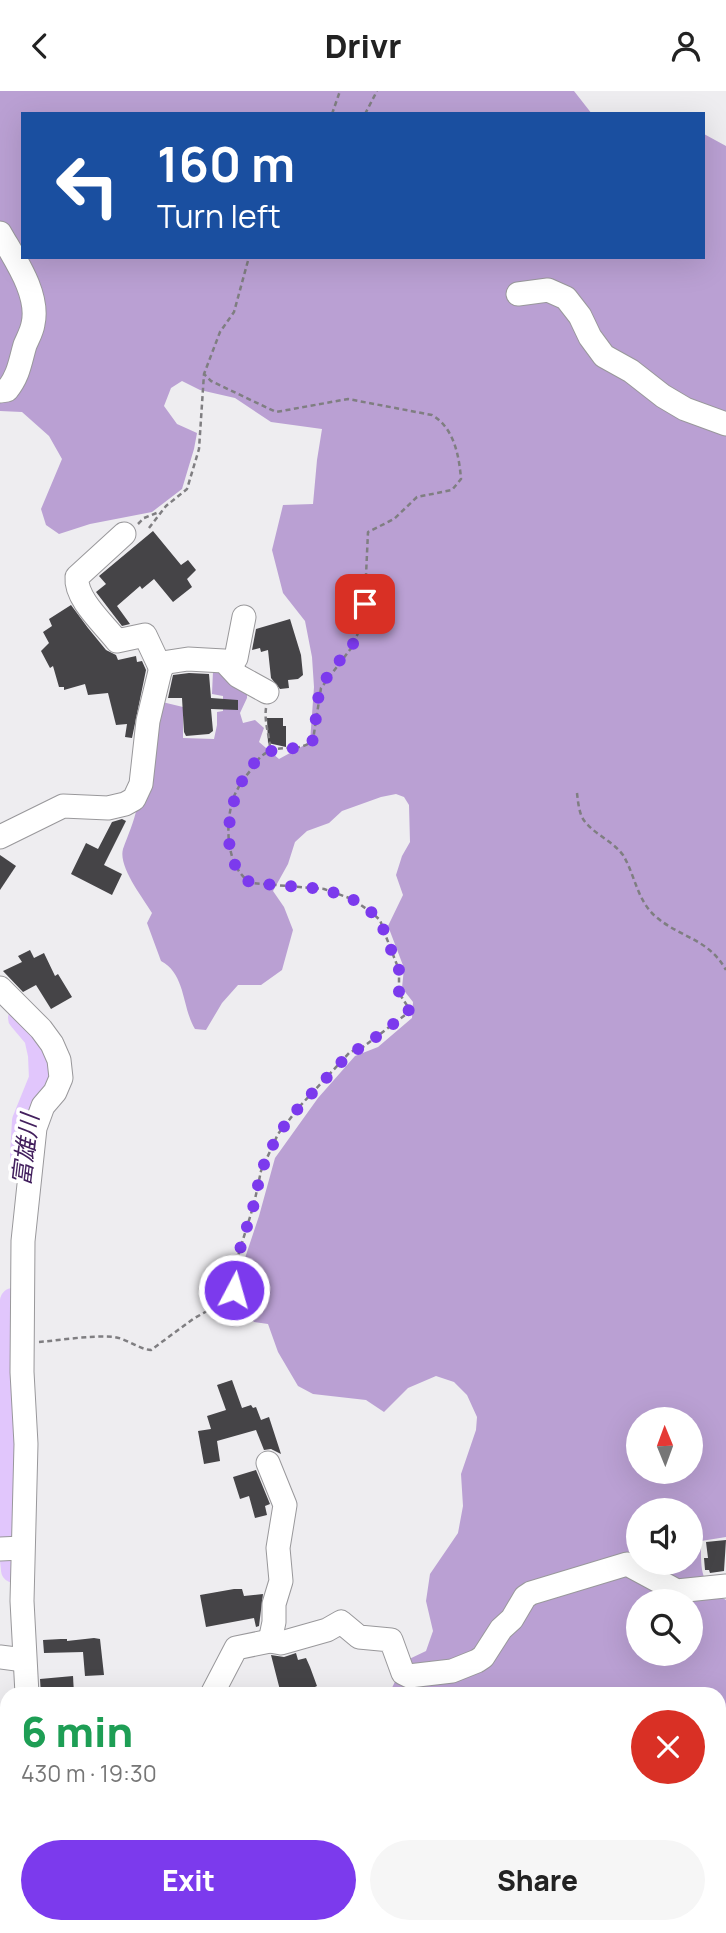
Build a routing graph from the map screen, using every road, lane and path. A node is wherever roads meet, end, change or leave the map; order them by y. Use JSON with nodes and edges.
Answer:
{"nodes":[{"id":1,"x":340,"y":91,"type":"edge"},
{"id":2,"x":377,"y":91,"type":"edge"},
{"id":3,"x":333,"y":112,"type":"edge"},
{"id":4,"x":366,"y":112,"type":"edge"},
{"id":5,"x":0,"y":233,"type":"edge"},
{"id":6,"x":248,"y":259,"type":"edge"},
{"id":7,"x":518,"y":294,"type":"dead end"},
{"id":8,"x":204,"y":374,"type":"junction"},
{"id":9,"x":0,"y":391,"type":"edge"},
{"id":10,"x":726,"y":424,"type":"edge"},
{"id":11,"x":162,"y":511,"type":"junction"},
{"id":12,"x":149,"y":529,"type":"dead end"},
{"id":13,"x":124,"y":534,"type":"joint"},
{"id":14,"x":244,"y":617,"type":"dead end"},
{"id":15,"x":230,"y":666,"type":"junction"},
{"id":16,"x":161,"y":669,"type":"junction"},
{"id":17,"x":267,"y":692,"type":"joint"},
{"id":18,"x":270,"y":750,"type":"junction"},
{"id":19,"x":577,"y":793,"type":"dead end"},
{"id":20,"x":0,"y":837,"type":"edge"},
{"id":21,"x":726,"y":970,"type":"edge"},
{"id":22,"x":0,"y":988,"type":"edge"},
{"id":23,"x":9,"y":1012,"type":"edge"},
{"id":24,"x":22,"y":1343,"type":"junction"},
{"id":25,"x":268,"y":1463,"type":"dead end"},
{"id":26,"x":9,"y":1548,"type":"edge"},
{"id":27,"x":726,"y":1586,"type":"edge"},
{"id":28,"x":270,"y":1641,"type":"junction"},
{"id":29,"x":0,"y":1657,"type":"edge"},
{"id":30,"x":24,"y":1660,"type":"junction"},
{"id":31,"x":26,"y":1687,"type":"edge"},
{"id":32,"x":216,"y":1687,"type":"edge"}],
"edges":[{"from":1,"to":3,"type":"path"},
{"from":2,"to":4,"type":"path"},
{"from":5,"to":9,"type":"street"},
{"from":6,"to":8,"type":"path"},
{"from":7,"to":10,"type":"street"},
{"from":8,"to":11,"type":"path"},
{"from":8,"to":18,"type":"path"},
{"from":11,"to":12,"type":"path"},
{"from":11,"to":13,"type":"path"},
{"from":13,"to":16,"type":"street"},
{"from":14,"to":15,"type":"street"},
{"from":15,"to":16,"type":"street"},
{"from":15,"to":17,"type":"street"},
{"from":16,"to":20,"type":"street"},
{"from":17,"to":18,"type":"path"},
{"from":18,"to":24,"type":"path"},
{"from":19,"to":21,"type":"path"},
{"from":22,"to":23,"type":"street"},
{"from":23,"to":24,"type":"street"},
{"from":24,"to":26,"type":"street"},
{"from":25,"to":28,"type":"street"},
{"from":26,"to":30,"type":"street"},
{"from":27,"to":28,"type":"street"},
{"from":28,"to":32,"type":"street"},
{"from":29,"to":30,"type":"street"},
{"from":30,"to":31,"type":"street"}]}
